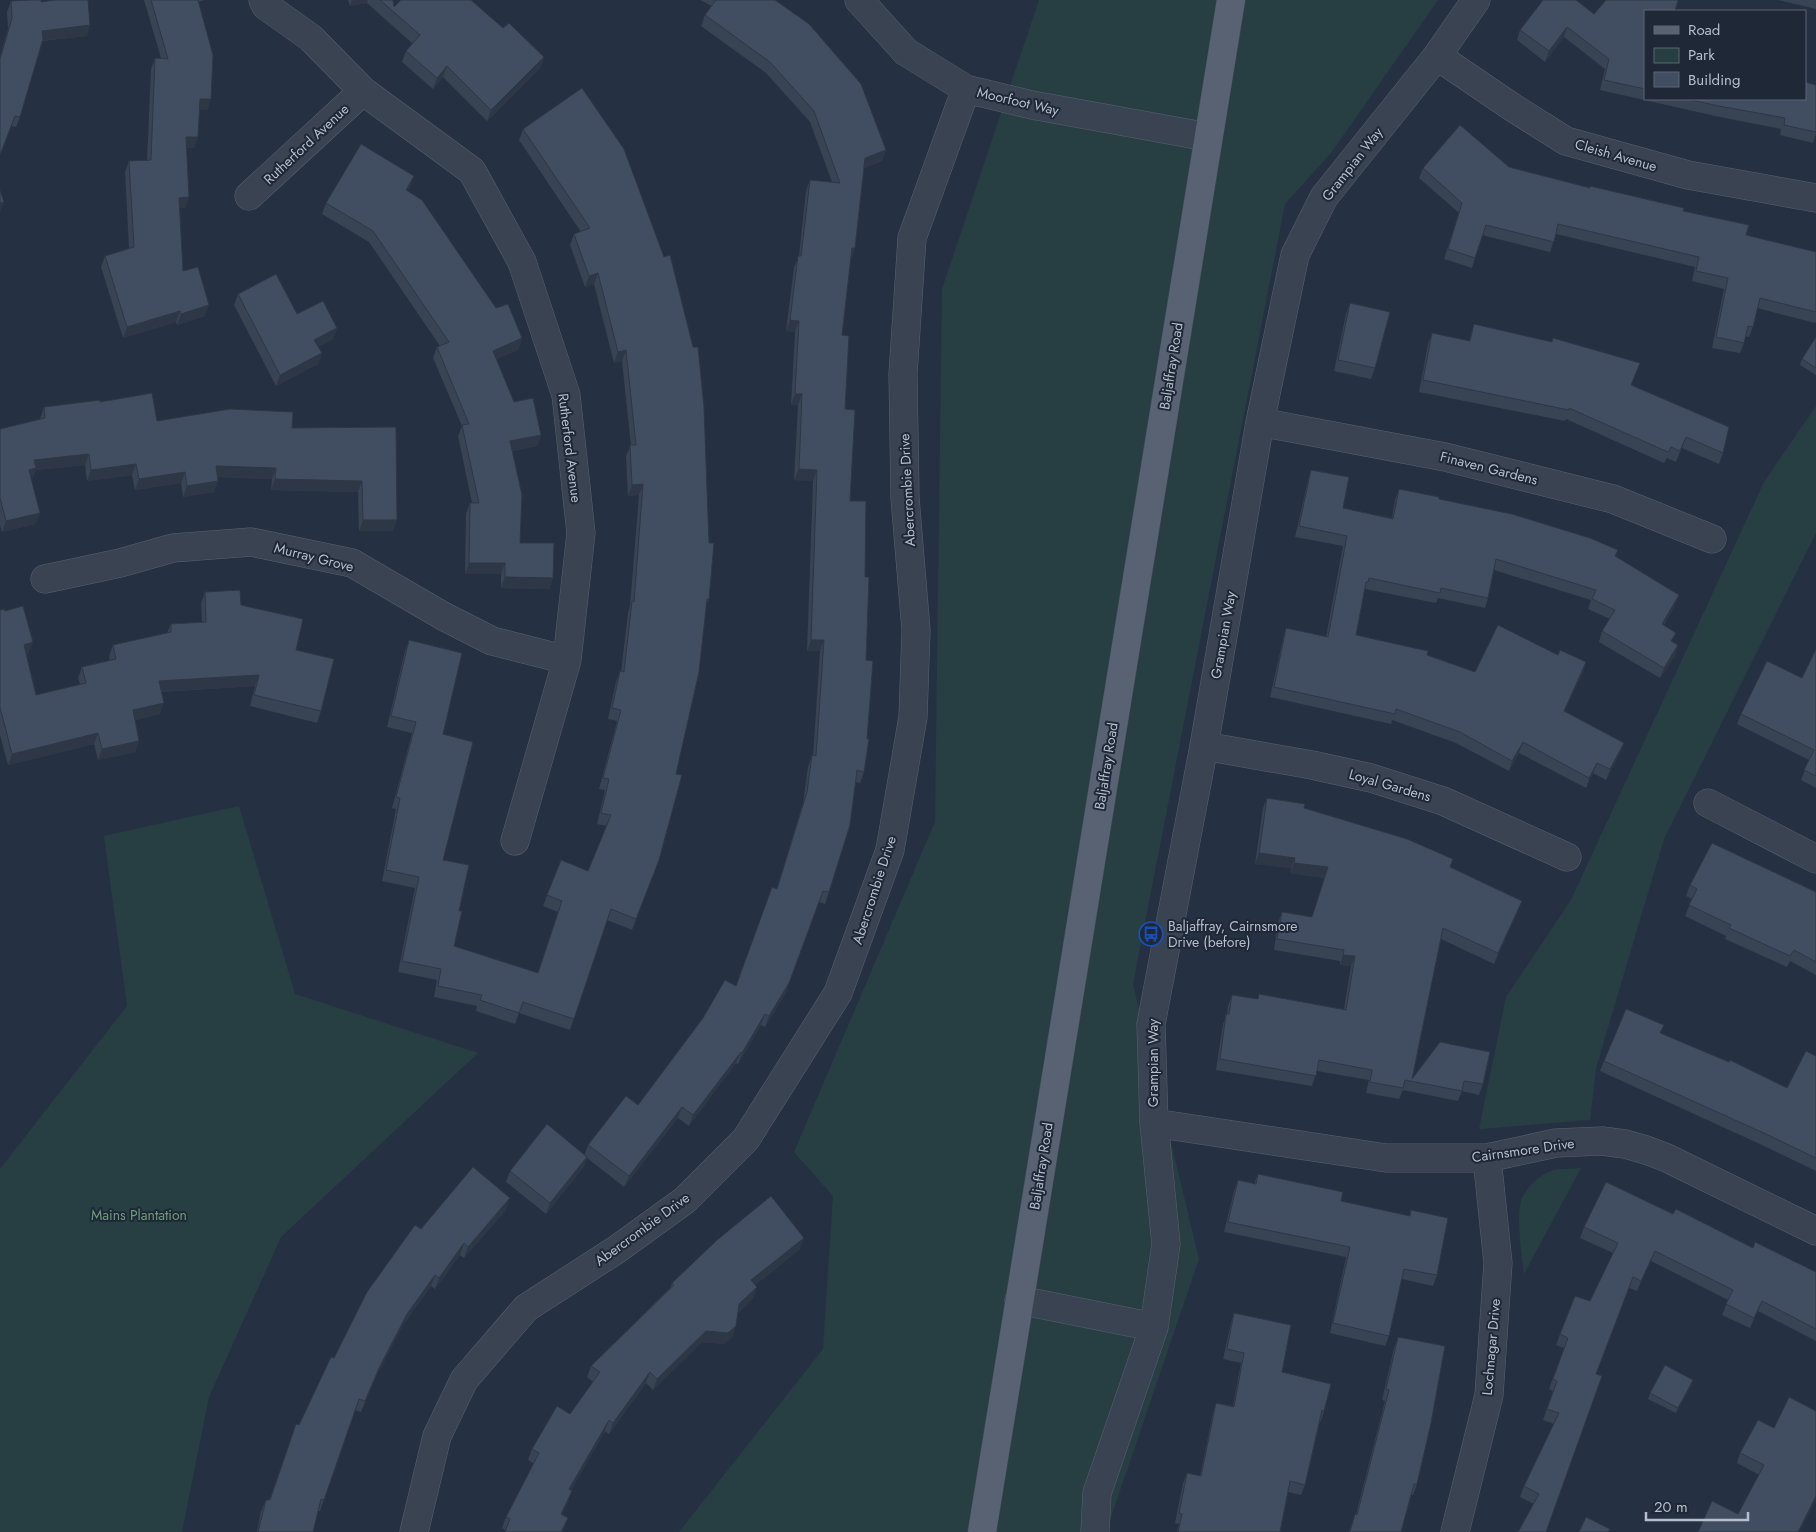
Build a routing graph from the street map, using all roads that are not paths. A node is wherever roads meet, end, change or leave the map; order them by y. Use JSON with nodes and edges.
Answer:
{"nodes":[{"id":1,"x":262,"y":0,"type":"edge"},
{"id":2,"x":859,"y":0,"type":"edge"},
{"id":3,"x":1230,"y":0,"type":"edge"},
{"id":4,"x":1476,"y":0,"type":"edge"},
{"id":5,"x":1437,"y":56,"type":"junction"},
{"id":6,"x":966,"y":89,"type":"junction"},
{"id":7,"x":363,"y":91,"type":"junction"},
{"id":8,"x":1208,"y":137,"type":"junction"},
{"id":9,"x":249,"y":196,"type":"dead end"},
{"id":10,"x":1816,"y":198,"type":"edge"},
{"id":11,"x":1260,"y":422,"type":"junction"},
{"id":12,"x":1712,"y":538,"type":"dead end"},
{"id":13,"x":45,"y":579,"type":"dead end"},
{"id":14,"x":567,"y":660,"type":"junction"},
{"id":15,"x":1204,"y":746,"type":"junction"},
{"id":16,"x":1708,"y":803,"type":"dead end"},
{"id":17,"x":515,"y":841,"type":"dead end"},
{"id":18,"x":1567,"y":857,"type":"dead end"},
{"id":19,"x":1816,"y":860,"type":"edge"},
{"id":20,"x":1154,"y":1123,"type":"junction"},
{"id":21,"x":1487,"y":1158,"type":"junction"},
{"id":22,"x":1816,"y":1231,"type":"edge"},
{"id":23,"x":1019,"y":1300,"type":"junction"},
{"id":24,"x":1154,"y":1327,"type":"junction"},
{"id":25,"x":414,"y":1532,"type":"edge"},
{"id":26,"x":982,"y":1532,"type":"edge"},
{"id":27,"x":1095,"y":1532,"type":"edge"},
{"id":28,"x":1455,"y":1532,"type":"edge"}],
"edges":[{"from":1,"to":7,"type":"street","name":"Rutherford Avenue"},
{"from":2,"to":6,"type":"street","name":"Moorfoot Way"},
{"from":3,"to":8,"type":"main road","name":"Baljaffray Road"},
{"from":4,"to":5,"type":"street","name":"Grampian Way"},
{"from":5,"to":10,"type":"street","name":"Cleish Avenue"},
{"from":5,"to":11,"type":"street","name":"Grampian Way"},
{"from":6,"to":8,"type":"street","name":"Moorfoot Way"},
{"from":6,"to":25,"type":"street","name":"Abercrombie Drive"},
{"from":7,"to":9,"type":"street","name":"Rutherford Avenue"},
{"from":7,"to":14,"type":"street","name":"Rutherford Avenue"},
{"from":8,"to":23,"type":"main road","name":"Baljaffray Road"},
{"from":11,"to":12,"type":"street","name":"Finaven Gardens"},
{"from":11,"to":15,"type":"street","name":"Grampian Way"},
{"from":13,"to":14,"type":"street","name":"Murray Grove"},
{"from":14,"to":17,"type":"street","name":"Rutherford Avenue"},
{"from":15,"to":18,"type":"street","name":"Loyal Gardens"},
{"from":15,"to":20,"type":"street","name":"Grampian Way"},
{"from":16,"to":19,"type":"street"},
{"from":20,"to":21,"type":"street","name":"Cairnsmore Drive"},
{"from":20,"to":24,"type":"street","name":"Grampian Way"},
{"from":21,"to":22,"type":"street","name":"Cairnsmore Drive"},
{"from":21,"to":28,"type":"street","name":"Lochnagar Drive"},
{"from":23,"to":24,"type":"street"},
{"from":23,"to":26,"type":"main road","name":"Baljaffray Road"},
{"from":24,"to":27,"type":"street","name":"Grampian Way"}]}
